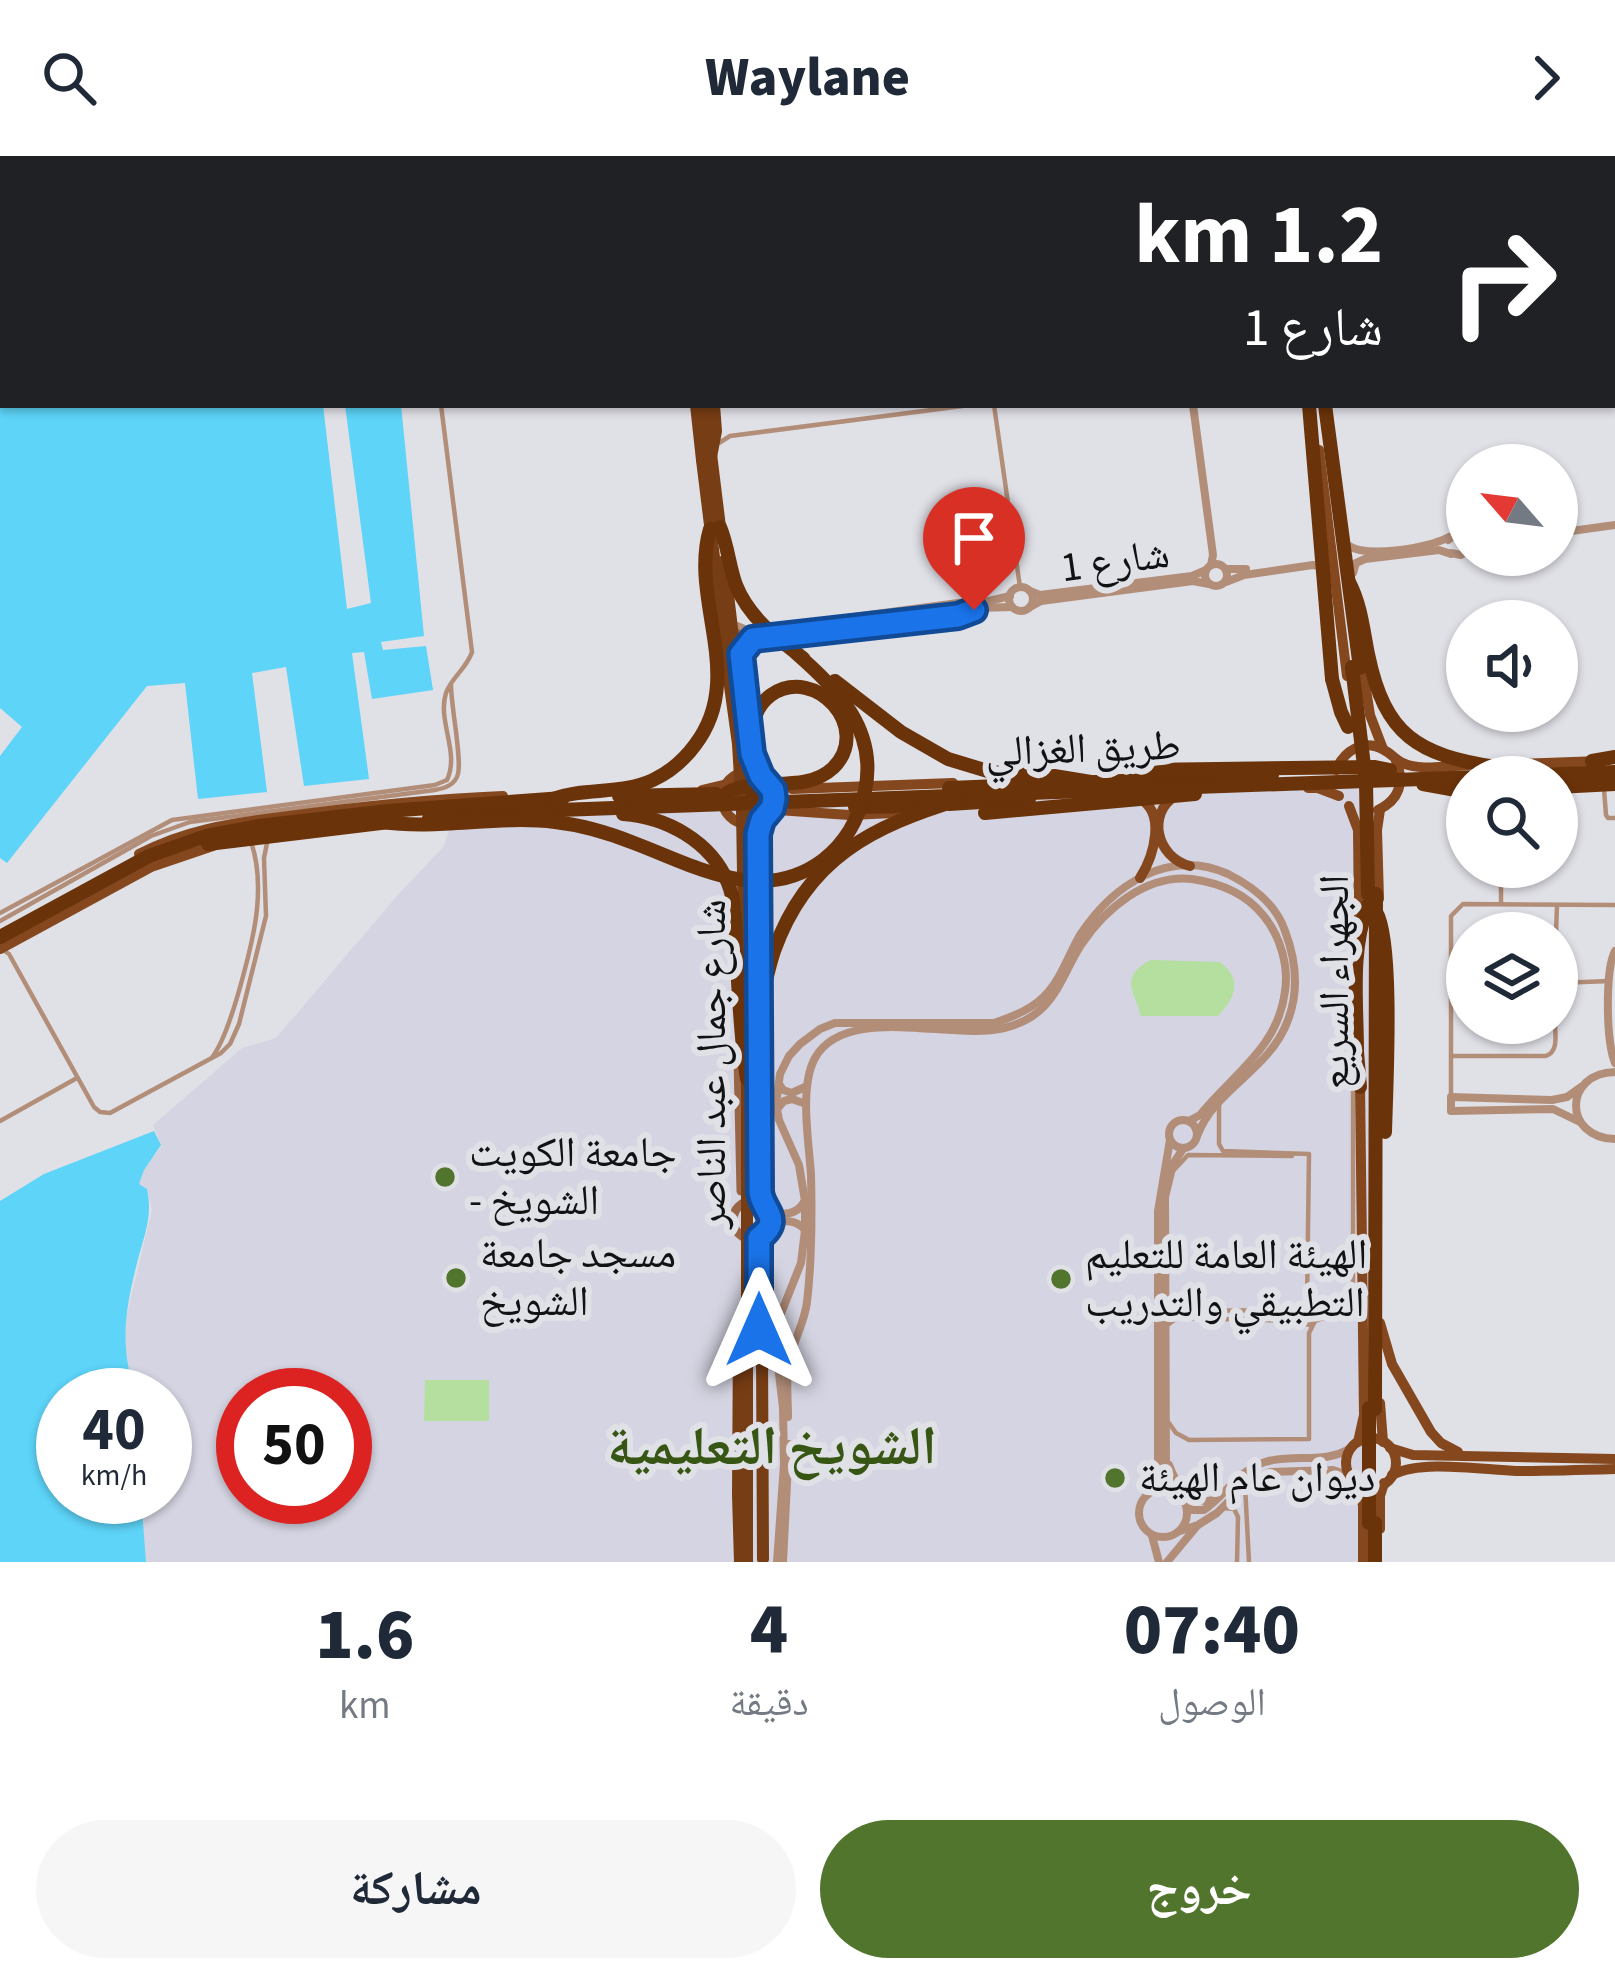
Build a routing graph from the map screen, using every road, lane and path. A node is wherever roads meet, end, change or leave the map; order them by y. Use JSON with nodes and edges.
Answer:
{"nodes":[{"id":1,"x":441,"y":408,"type":"edge"},
{"id":2,"x":704,"y":408,"type":"edge"},
{"id":3,"x":704,"y":408,"type":"edge"},
{"id":4,"x":705,"y":408,"type":"edge"},
{"id":5,"x":705,"y":408,"type":"edge"},
{"id":6,"x":947,"y":408,"type":"edge"},
{"id":7,"x":995,"y":408,"type":"edge"},
{"id":8,"x":1195,"y":408,"type":"edge"},
{"id":9,"x":1319,"y":408,"type":"edge"},
{"id":10,"x":1319,"y":408,"type":"edge"},
{"id":11,"x":1319,"y":408,"type":"edge"},
{"id":12,"x":1320,"y":408,"type":"edge"},
{"id":13,"x":1320,"y":408,"type":"edge"},
{"id":14,"x":712,"y":425,"type":"junction"},
{"id":15,"x":730,"y":436,"type":"junction"},
{"id":16,"x":713,"y":456,"type":"junction"},
{"id":17,"x":1615,"y":523,"type":"edge"},
{"id":18,"x":715,"y":528,"type":"junction"},
{"id":19,"x":1578,"y":528,"type":"edge"},
{"id":20,"x":1446,"y":538,"type":"edge"},
{"id":21,"x":1331,"y":545,"type":"junction"},
{"id":22,"x":1348,"y":546,"type":"junction"},
{"id":23,"x":1446,"y":552,"type":"edge"},
{"id":24,"x":1215,"y":567,"type":"junction"},
{"id":25,"x":1334,"y":574,"type":"junction"},
{"id":26,"x":1351,"y":578,"type":"junction"},
{"id":27,"x":1226,"y":581,"type":"junction"},
{"id":28,"x":1209,"y":584,"type":"junction"},
{"id":29,"x":1025,"y":589,"type":"junction"},
{"id":30,"x":1011,"y":601,"type":"junction"},
{"id":31,"x":958,"y":603,"type":"junction"},
{"id":32,"x":1030,"y":607,"type":"junction"},
{"id":33,"x":959,"y":615,"type":"junction"},
{"id":34,"x":737,"y":626,"type":"junction"},
{"id":35,"x":810,"y":629,"type":"junction"},
{"id":36,"x":752,"y":636,"type":"junction"},
{"id":37,"x":796,"y":653,"type":"junction"},
{"id":38,"x":741,"y":654,"type":"junction"},
{"id":39,"x":1352,"y":749,"type":"junction"},
{"id":40,"x":1383,"y":749,"type":"junction"},
{"id":41,"x":1446,"y":757,"type":"edge"},
{"id":42,"x":1592,"y":761,"type":"joint"},
{"id":43,"x":1339,"y":762,"type":"junction"},
{"id":44,"x":1393,"y":766,"type":"junction"},
{"id":45,"x":1446,"y":767,"type":"edge"},
{"id":46,"x":1578,"y":768,"type":"edge"},
{"id":47,"x":1615,"y":769,"type":"edge"},
{"id":48,"x":1578,"y":778,"type":"edge"},
{"id":49,"x":1599,"y":778,"type":"junction"},
{"id":50,"x":765,"y":779,"type":"junction"},
{"id":51,"x":1031,"y":780,"type":"junction"},
{"id":52,"x":1578,"y":780,"type":"edge"},
{"id":53,"x":1446,"y":782,"type":"edge"},
{"id":54,"x":1230,"y":785,"type":"junction"},
{"id":55,"x":1446,"y":788,"type":"edge"},
{"id":56,"x":1097,"y":790,"type":"junction"},
{"id":57,"x":983,"y":793,"type":"junction"},
{"id":58,"x":1182,"y":793,"type":"junction"},
{"id":59,"x":1129,"y":795,"type":"junction"},
{"id":60,"x":1339,"y":796,"type":"junction"},
{"id":61,"x":728,"y":798,"type":"junction"},
{"id":62,"x":1394,"y":799,"type":"junction"},
{"id":63,"x":751,"y":800,"type":"junction"},
{"id":64,"x":556,"y":804,"type":"junction"},
{"id":65,"x":1349,"y":806,"type":"junction"},
{"id":66,"x":942,"y":810,"type":"junction"},
{"id":67,"x":1380,"y":810,"type":"junction"},
{"id":68,"x":1615,"y":818,"type":"edge"},
{"id":69,"x":765,"y":819,"type":"junction"},
{"id":70,"x":382,"y":822,"type":"junction"},
{"id":71,"x":270,"y":838,"type":"junction"},
{"id":72,"x":250,"y":840,"type":"junction"},
{"id":73,"x":1190,"y":866,"type":"junction"},
{"id":74,"x":1140,"y":878,"type":"junction"},
{"id":75,"x":1235,"y":878,"type":"junction"},
{"id":76,"x":1501,"y":888,"type":"edge"},
{"id":77,"x":1229,"y":889,"type":"junction"},
{"id":78,"x":1113,"y":893,"type":"junction"},
{"id":79,"x":1120,"y":902,"type":"junction"},
{"id":80,"x":1501,"y":904,"type":"junction"},
{"id":81,"x":1557,"y":905,"type":"junction"},
{"id":82,"x":1615,"y":905,"type":"edge"},
{"id":83,"x":1372,"y":908,"type":"junction"},
{"id":84,"x":1557,"y":912,"type":"edge"},
{"id":85,"x":0,"y":917,"type":"edge"},
{"id":86,"x":1096,"y":919,"type":"junction"},
{"id":87,"x":254,"y":926,"type":"junction"},
{"id":88,"x":263,"y":928,"type":"junction"},
{"id":89,"x":3,"y":944,"type":"edge"},
{"id":90,"x":1615,"y":950,"type":"edge"},
{"id":91,"x":1287,"y":952,"type":"junction"},
{"id":92,"x":1578,"y":982,"type":"edge"},
{"id":93,"x":1610,"y":982,"type":"junction"},
{"id":94,"x":234,"y":1004,"type":"junction"},
{"id":95,"x":243,"y":1006,"type":"junction"},
{"id":96,"x":1360,"y":1031,"type":"junction"},
{"id":97,"x":755,"y":1033,"type":"junction"},
{"id":98,"x":1556,"y":1044,"type":"edge"},
{"id":99,"x":1610,"y":1049,"type":"junction"},
{"id":100,"x":213,"y":1056,"type":"junction"},
{"id":101,"x":1451,"y":1056,"type":"junction"},
{"id":102,"x":1615,"y":1067,"type":"edge"},
{"id":103,"x":1600,"y":1073,"type":"junction"},
{"id":104,"x":77,"y":1078,"type":"junction"},
{"id":105,"x":747,"y":1079,"type":"junction"},
{"id":106,"x":778,"y":1083,"type":"junction"},
{"id":107,"x":807,"y":1085,"type":"junction"},
{"id":108,"x":1360,"y":1088,"type":"junction"},
{"id":109,"x":1581,"y":1088,"type":"junction"},
{"id":110,"x":1451,"y":1096,"type":"junction"},
{"id":111,"x":1219,"y":1104,"type":"junction"},
{"id":112,"x":807,"y":1105,"type":"junction"},
{"id":113,"x":1553,"y":1105,"type":"junction"},
{"id":114,"x":777,"y":1112,"type":"junction"},
{"id":115,"x":1189,"y":1120,"type":"junction"},
{"id":116,"x":0,"y":1121,"type":"edge"},
{"id":117,"x":1580,"y":1122,"type":"junction"},
{"id":118,"x":1198,"y":1134,"type":"junction"},
{"id":119,"x":1615,"y":1138,"type":"edge"},
{"id":120,"x":1170,"y":1139,"type":"junction"},
{"id":121,"x":1183,"y":1149,"type":"junction"},
{"id":122,"x":1309,"y":1155,"type":"junction"},
{"id":123,"x":1382,"y":1162,"type":"junction"},
{"id":124,"x":1169,"y":1176,"type":"junction"},
{"id":125,"x":1162,"y":1197,"type":"junction"},
{"id":126,"x":805,"y":1201,"type":"junction"},
{"id":127,"x":742,"y":1204,"type":"junction"},
{"id":128,"x":765,"y":1207,"type":"junction"},
{"id":129,"x":1162,"y":1211,"type":"junction"},
{"id":130,"x":770,"y":1226,"type":"junction"},
{"id":131,"x":806,"y":1230,"type":"junction"},
{"id":132,"x":742,"y":1237,"type":"junction"},
{"id":133,"x":759,"y":1238,"type":"junction"},
{"id":134,"x":750,"y":1278,"type":"junction"},
{"id":135,"x":1166,"y":1306,"type":"junction"},
{"id":136,"x":1311,"y":1307,"type":"junction"},
{"id":137,"x":1348,"y":1308,"type":"junction"},
{"id":138,"x":1300,"y":1310,"type":"junction"},
{"id":139,"x":1188,"y":1315,"type":"junction"},
{"id":140,"x":781,"y":1316,"type":"junction"},
{"id":141,"x":804,"y":1320,"type":"junction"},
{"id":142,"x":1302,"y":1322,"type":"junction"},
{"id":143,"x":1315,"y":1322,"type":"junction"},
{"id":144,"x":1380,"y":1324,"type":"junction"},
{"id":145,"x":1166,"y":1329,"type":"junction"},
{"id":146,"x":1309,"y":1333,"type":"junction"},
{"id":147,"x":775,"y":1340,"type":"junction"},
{"id":148,"x":795,"y":1342,"type":"junction"},
{"id":149,"x":1164,"y":1418,"type":"junction"},
{"id":150,"x":1354,"y":1445,"type":"junction"},
{"id":151,"x":1387,"y":1445,"type":"junction"},
{"id":152,"x":1460,"y":1454,"type":"junction"},
{"id":153,"x":1419,"y":1455,"type":"junction"},
{"id":154,"x":1167,"y":1458,"type":"junction"},
{"id":155,"x":1615,"y":1459,"type":"edge"},
{"id":156,"x":1284,"y":1464,"type":"junction"},
{"id":157,"x":1427,"y":1467,"type":"junction"},
{"id":158,"x":1615,"y":1469,"type":"edge"},
{"id":159,"x":1352,"y":1479,"type":"junction"},
{"id":160,"x":1388,"y":1479,"type":"junction"},
{"id":161,"x":1245,"y":1485,"type":"junction"},
{"id":162,"x":1227,"y":1487,"type":"junction"},
{"id":163,"x":1177,"y":1493,"type":"junction"},
{"id":164,"x":1146,"y":1495,"type":"junction"},
{"id":165,"x":1184,"y":1502,"type":"junction"},
{"id":166,"x":1223,"y":1508,"type":"junction"},
{"id":167,"x":1198,"y":1525,"type":"junction"},
{"id":168,"x":1179,"y":1532,"type":"junction"},
{"id":169,"x":1151,"y":1535,"type":"junction"},
{"id":170,"x":759,"y":1562,"type":"edge"},
{"id":171,"x":1164,"y":1562,"type":"edge"},
{"id":172,"x":1237,"y":1562,"type":"edge"},
{"id":173,"x":1249,"y":1562,"type":"edge"},
{"id":174,"x":1372,"y":1562,"type":"edge"}],
"edges":[{"from":1,"to":85,"type":"street"},
{"from":2,"to":18,"type":"highway","name":"شارع جمال عبد الناصر","bridge":true},
{"from":3,"to":61,"type":"main road"},
{"from":4,"to":14,"type":"main road"},
{"from":5,"to":16,"type":"highway","name":"شارع جمال عبد الناصر","bridge":true},
{"from":6,"to":15,"type":"street"},
{"from":7,"to":29,"type":"street"},
{"from":8,"to":24,"type":"street"},
{"from":9,"to":21,"type":"main road"},
{"from":10,"to":55,"type":"highway","bridge":true},
{"from":11,"to":83,"type":"highway","name":"الجهراء السريع","bridge":true},
{"from":12,"to":22,"type":"main road","name":"الجهراء السريع"},
{"from":13,"to":26,"type":"highway","name":"الجهراء السريع"},
{"from":14,"to":15,"type":"street"},
{"from":14,"to":16,"type":"main road"},
{"from":15,"to":16,"type":"street"},
{"from":16,"to":18,"type":"highway","name":"شارع جمال عبد الناصر"},
{"from":16,"to":34,"type":"main road"},
{"from":17,"to":19,"type":"street"},
{"from":18,"to":37,"type":"highway","bridge":true},
{"from":18,"to":63,"type":"highway","name":"شارع جمال عبد الناصر","bridge":true},
{"from":18,"to":64,"type":"highway","bridge":true},
{"from":18,"to":105,"type":"highway","name":"شارع جمال عبد الناصر","bridge":true},
{"from":20,"to":22,"type":"street"},
{"from":21,"to":24,"type":"street","name":"شارع 1"},
{"from":21,"to":25,"type":"main road"},
{"from":22,"to":26,"type":"main road","name":"الجهراء السريع"},
{"from":23,"to":26,"type":"street"},
{"from":24,"to":27,"type":"street"},
{"from":24,"to":28,"type":"street"},
{"from":24,"to":29,"type":"street","name":"شارع 1"},
{"from":25,"to":27,"type":"street","name":"شارع 1"},
{"from":25,"to":39,"type":"main road"},
{"from":26,"to":40,"type":"main road","name":"الجهراء السريع"},
{"from":26,"to":41,"type":"highway","bridge":true},
{"from":26,"to":83,"type":"highway","name":"الجهراء السريع","bridge":true},
{"from":27,"to":28,"type":"street","name":"شارع 1"},
{"from":28,"to":32,"type":"street","name":"شارع 1"},
{"from":29,"to":30,"type":"street"},
{"from":29,"to":32,"type":"street"},
{"from":30,"to":31,"type":"street","name":"شارع 1"},
{"from":30,"to":32,"type":"street","name":"شارع 1"},
{"from":30,"to":33,"type":"street","name":"شارع 1"},
{"from":31,"to":33,"type":"street"},
{"from":31,"to":35,"type":"street","name":"شارع 1"},
{"from":33,"to":35,"type":"street","name":"شارع 1"},
{"from":34,"to":36,"type":"street"},
{"from":34,"to":38,"type":"main road"},
{"from":35,"to":36,"type":"street","name":"شارع 1"},
{"from":36,"to":38,"type":"street"},
{"from":37,"to":56,"type":"highway","bridge":true},
{"from":37,"to":70,"type":"highway","bridge":true},
{"from":38,"to":50,"type":"main road"},
{"from":39,"to":40,"type":"main road"},
{"from":39,"to":43,"type":"main road"},
{"from":40,"to":44,"type":"main road"},
{"from":42,"to":44,"type":"main road","name":"طريق الغزالي"},
{"from":42,"to":47,"type":"highway"},
{"from":43,"to":51,"type":"main road","name":"طريق الغزالي"},
{"from":43,"to":60,"type":"main road"},
{"from":44,"to":45,"type":"highway","name":"طريق الغزالي","bridge":true},
{"from":44,"to":51,"type":"highway","bridge":true},
{"from":44,"to":56,"type":"highway","name":"طريق الغزالي","bridge":true},
{"from":44,"to":62,"type":"main road"},
{"from":46,"to":47,"type":"highway","name":"طريق الغزالي","bridge":true},
{"from":47,"to":48,"type":"highway","bridge":true},
{"from":47,"to":49,"type":"main road"},
{"from":47,"to":54,"type":"highway","name":"طريق الغزالي","bridge":true},
{"from":49,"to":52,"type":"main road"},
{"from":49,"to":68,"type":"street"},
{"from":50,"to":51,"type":"main road","name":"طريق الغزالي"},
{"from":50,"to":61,"type":"main road","name":"طريق الغزالي"},
{"from":50,"to":69,"type":"main road"},
{"from":53,"to":62,"type":"main road"},
{"from":54,"to":57,"type":"highway","name":"طريق الغزالي","bridge":true},
{"from":54,"to":66,"type":"highway","bridge":true},
{"from":56,"to":59,"type":"main road","name":"طريق الغزالي"},
{"from":56,"to":61,"type":"highway","name":"طريق الغزالي","bridge":true},
{"from":56,"to":61,"type":"highway","bridge":true},
{"from":56,"to":66,"type":"main road","name":"طريق الغزالي"},
{"from":57,"to":61,"type":"highway","name":"طريق الغزالي","bridge":true},
{"from":57,"to":97,"type":"highway","bridge":true},
{"from":58,"to":59,"type":"main road","name":"طريق الغزالي"},
{"from":58,"to":60,"type":"main road","name":"طريق الغزالي"},
{"from":58,"to":73,"type":"main road"},
{"from":59,"to":74,"type":"main road"},
{"from":60,"to":65,"type":"main road"},
{"from":61,"to":63,"type":"highway","bridge":true},
{"from":61,"to":64,"type":"highway","name":"طريق الغزالي","bridge":true},
{"from":61,"to":69,"type":"main road","name":"طريق الغزالي"},
{"from":61,"to":71,"type":"main road","name":"طريق الغزالي"},
{"from":61,"to":89,"type":"main road","name":"طريق الغزالي"},
{"from":61,"to":127,"type":"main road"},
{"from":62,"to":67,"type":"main road"},
{"from":63,"to":97,"type":"highway","name":"شارع جمال عبد الناصر","bridge":true},
{"from":64,"to":70,"type":"highway","bridge":true},
{"from":64,"to":89,"type":"highway"},
{"from":64,"to":105,"type":"highway","bridge":true},
{"from":65,"to":67,"type":"main road"},
{"from":65,"to":96,"type":"main road","name":"الجهراء السريع"},
{"from":66,"to":69,"type":"main road","name":"طريق الغزالي"},
{"from":67,"to":123,"type":"main road","name":"الجهراء السريع"},
{"from":69,"to":128,"type":"main road"},
{"from":70,"to":89,"type":"highway"},
{"from":71,"to":72,"type":"main road","name":"طريق الغزالي"},
{"from":71,"to":88,"type":"street"},
{"from":72,"to":87,"type":"street"},
{"from":72,"to":89,"type":"main road","name":"طريق الغزالي"},
{"from":73,"to":74,"type":"street"},
{"from":73,"to":75,"type":"street"},
{"from":74,"to":78,"type":"street"},
{"from":75,"to":77,"type":"street"},
{"from":75,"to":91,"type":"street"},
{"from":76,"to":80,"type":"street"},
{"from":77,"to":79,"type":"street"},
{"from":77,"to":91,"type":"street"},
{"from":78,"to":79,"type":"street"},
{"from":78,"to":86,"type":"street"},
{"from":79,"to":86,"type":"street"},
{"from":80,"to":81,"type":"street"},
{"from":80,"to":101,"type":"street"},
{"from":81,"to":82,"type":"street"},
{"from":81,"to":84,"type":"street"},
{"from":83,"to":108,"type":"highway","bridge":true},
{"from":83,"to":123,"type":"highway","bridge":true},
{"from":83,"to":174,"type":"highway","name":"الجهراء السريع","bridge":true},
{"from":86,"to":106,"type":"street"},
{"from":86,"to":107,"type":"street"},
{"from":87,"to":88,"type":"street"},
{"from":87,"to":94,"type":"street"},
{"from":88,"to":95,"type":"street"},
{"from":89,"to":104,"type":"street"},
{"from":90,"to":93,"type":"street"},
{"from":91,"to":111,"type":"street"},
{"from":91,"to":115,"type":"street"},
{"from":92,"to":93,"type":"street"},
{"from":93,"to":99,"type":"street"},
{"from":94,"to":95,"type":"street"},
{"from":94,"to":100,"type":"street"},
{"from":95,"to":100,"type":"street"},
{"from":96,"to":108,"type":"main road","name":"الجهراء السريع"},
{"from":96,"to":137,"type":"street"},
{"from":97,"to":134,"type":"highway","name":"شارع جمال عبد الناصر","bridge":true},
{"from":98,"to":101,"type":"street"},
{"from":99,"to":102,"type":"street"},
{"from":99,"to":103,"type":"street"},
{"from":100,"to":104,"type":"street"},
{"from":101,"to":110,"type":"street"},
{"from":102,"to":103,"type":"street"},
{"from":103,"to":109,"type":"street"},
{"from":104,"to":116,"type":"street"},
{"from":105,"to":134,"type":"highway","name":"شارع جمال عبد الناصر","bridge":true},
{"from":106,"to":107,"type":"street"},
{"from":106,"to":114,"type":"street"},
{"from":107,"to":112,"type":"street"},
{"from":108,"to":150,"type":"main road","name":"الجهراء السريع"},
{"from":109,"to":113,"type":"street"},
{"from":109,"to":117,"type":"street"},
{"from":110,"to":113,"type":"street"},
{"from":110,"to":113,"type":"street"},
{"from":111,"to":118,"type":"street"},
{"from":111,"to":122,"type":"street"},
{"from":112,"to":114,"type":"street"},
{"from":112,"to":141,"type":"street"},
{"from":113,"to":117,"type":"street"},
{"from":114,"to":126,"type":"street"},
{"from":115,"to":118,"type":"street"},
{"from":115,"to":120,"type":"street"},
{"from":117,"to":119,"type":"street"},
{"from":118,"to":121,"type":"street"},
{"from":120,"to":121,"type":"street"},
{"from":120,"to":125,"type":"street"},
{"from":121,"to":124,"type":"street"},
{"from":122,"to":124,"type":"street"},
{"from":122,"to":136,"type":"street"},
{"from":123,"to":144,"type":"main road","name":"الجهراء السريع"},
{"from":124,"to":125,"type":"street"},
{"from":125,"to":129,"type":"street"},
{"from":126,"to":128,"type":"street"},
{"from":126,"to":131,"type":"street"},
{"from":127,"to":128,"type":"main road"},
{"from":127,"to":132,"type":"main road"},
{"from":128,"to":130,"type":"main road"},
{"from":129,"to":135,"type":"street"},
{"from":129,"to":149,"type":"street"},
{"from":130,"to":131,"type":"street"},
{"from":130,"to":133,"type":"main road"},
{"from":131,"to":140,"type":"street"},
{"from":132,"to":133,"type":"main road"},
{"from":132,"to":170,"type":"main road"},
{"from":133,"to":170,"type":"main road"},
{"from":134,"to":170,"type":"highway","name":"شارع جمال عبد الناصر","bridge":true},
{"from":134,"to":170,"type":"highway","bridge":true},
{"from":135,"to":139,"type":"street"},
{"from":135,"to":145,"type":"street"},
{"from":136,"to":137,"type":"street"},
{"from":136,"to":138,"type":"street"},
{"from":136,"to":143,"type":"street"},
{"from":137,"to":143,"type":"street"},
{"from":138,"to":139,"type":"street"},
{"from":138,"to":142,"type":"street"},
{"from":139,"to":142,"type":"street"},
{"from":139,"to":145,"type":"street"},
{"from":140,"to":141,"type":"street"},
{"from":140,"to":147,"type":"street"},
{"from":141,"to":148,"type":"street"},
{"from":142,"to":143,"type":"street"},
{"from":142,"to":146,"type":"street"},
{"from":143,"to":146,"type":"street"},
{"from":144,"to":151,"type":"main road","name":"الجهراء السريع"},
{"from":144,"to":152,"type":"main road"},
{"from":145,"to":149,"type":"street"},
{"from":146,"to":149,"type":"street"},
{"from":147,"to":148,"type":"street"},
{"from":147,"to":170,"type":"street"},
{"from":148,"to":170,"type":"street"},
{"from":149,"to":154,"type":"street"},
{"from":149,"to":164,"type":"street"},
{"from":150,"to":151,"type":"main road"},
{"from":150,"to":156,"type":"street"},
{"from":150,"to":159,"type":"main road"},
{"from":151,"to":153,"type":"main road"},
{"from":151,"to":160,"type":"main road"},
{"from":152,"to":153,"type":"main road"},
{"from":152,"to":155,"type":"main road"},
{"from":153,"to":157,"type":"main road"},
{"from":154,"to":162,"type":"street"},
{"from":154,"to":163,"type":"street"},
{"from":156,"to":159,"type":"street"},
{"from":156,"to":161,"type":"street"},
{"from":156,"to":162,"type":"street"},
{"from":157,"to":158,"type":"main road"},
{"from":157,"to":160,"type":"main road"},
{"from":159,"to":160,"type":"main road"},
{"from":159,"to":174,"type":"main road"},
{"from":160,"to":174,"type":"main road"},
{"from":161,"to":166,"type":"street"},
{"from":161,"to":173,"type":"street"},
{"from":162,"to":165,"type":"street"},
{"from":163,"to":164,"type":"street"},
{"from":163,"to":165,"type":"street"},
{"from":164,"to":169,"type":"street"},
{"from":165,"to":168,"type":"street"},
{"from":166,"to":167,"type":"street"},
{"from":166,"to":172,"type":"street"},
{"from":167,"to":168,"type":"street"},
{"from":167,"to":171,"type":"street"},
{"from":168,"to":169,"type":"street"},
{"from":168,"to":171,"type":"street"},
{"from":169,"to":171,"type":"street"}]}
